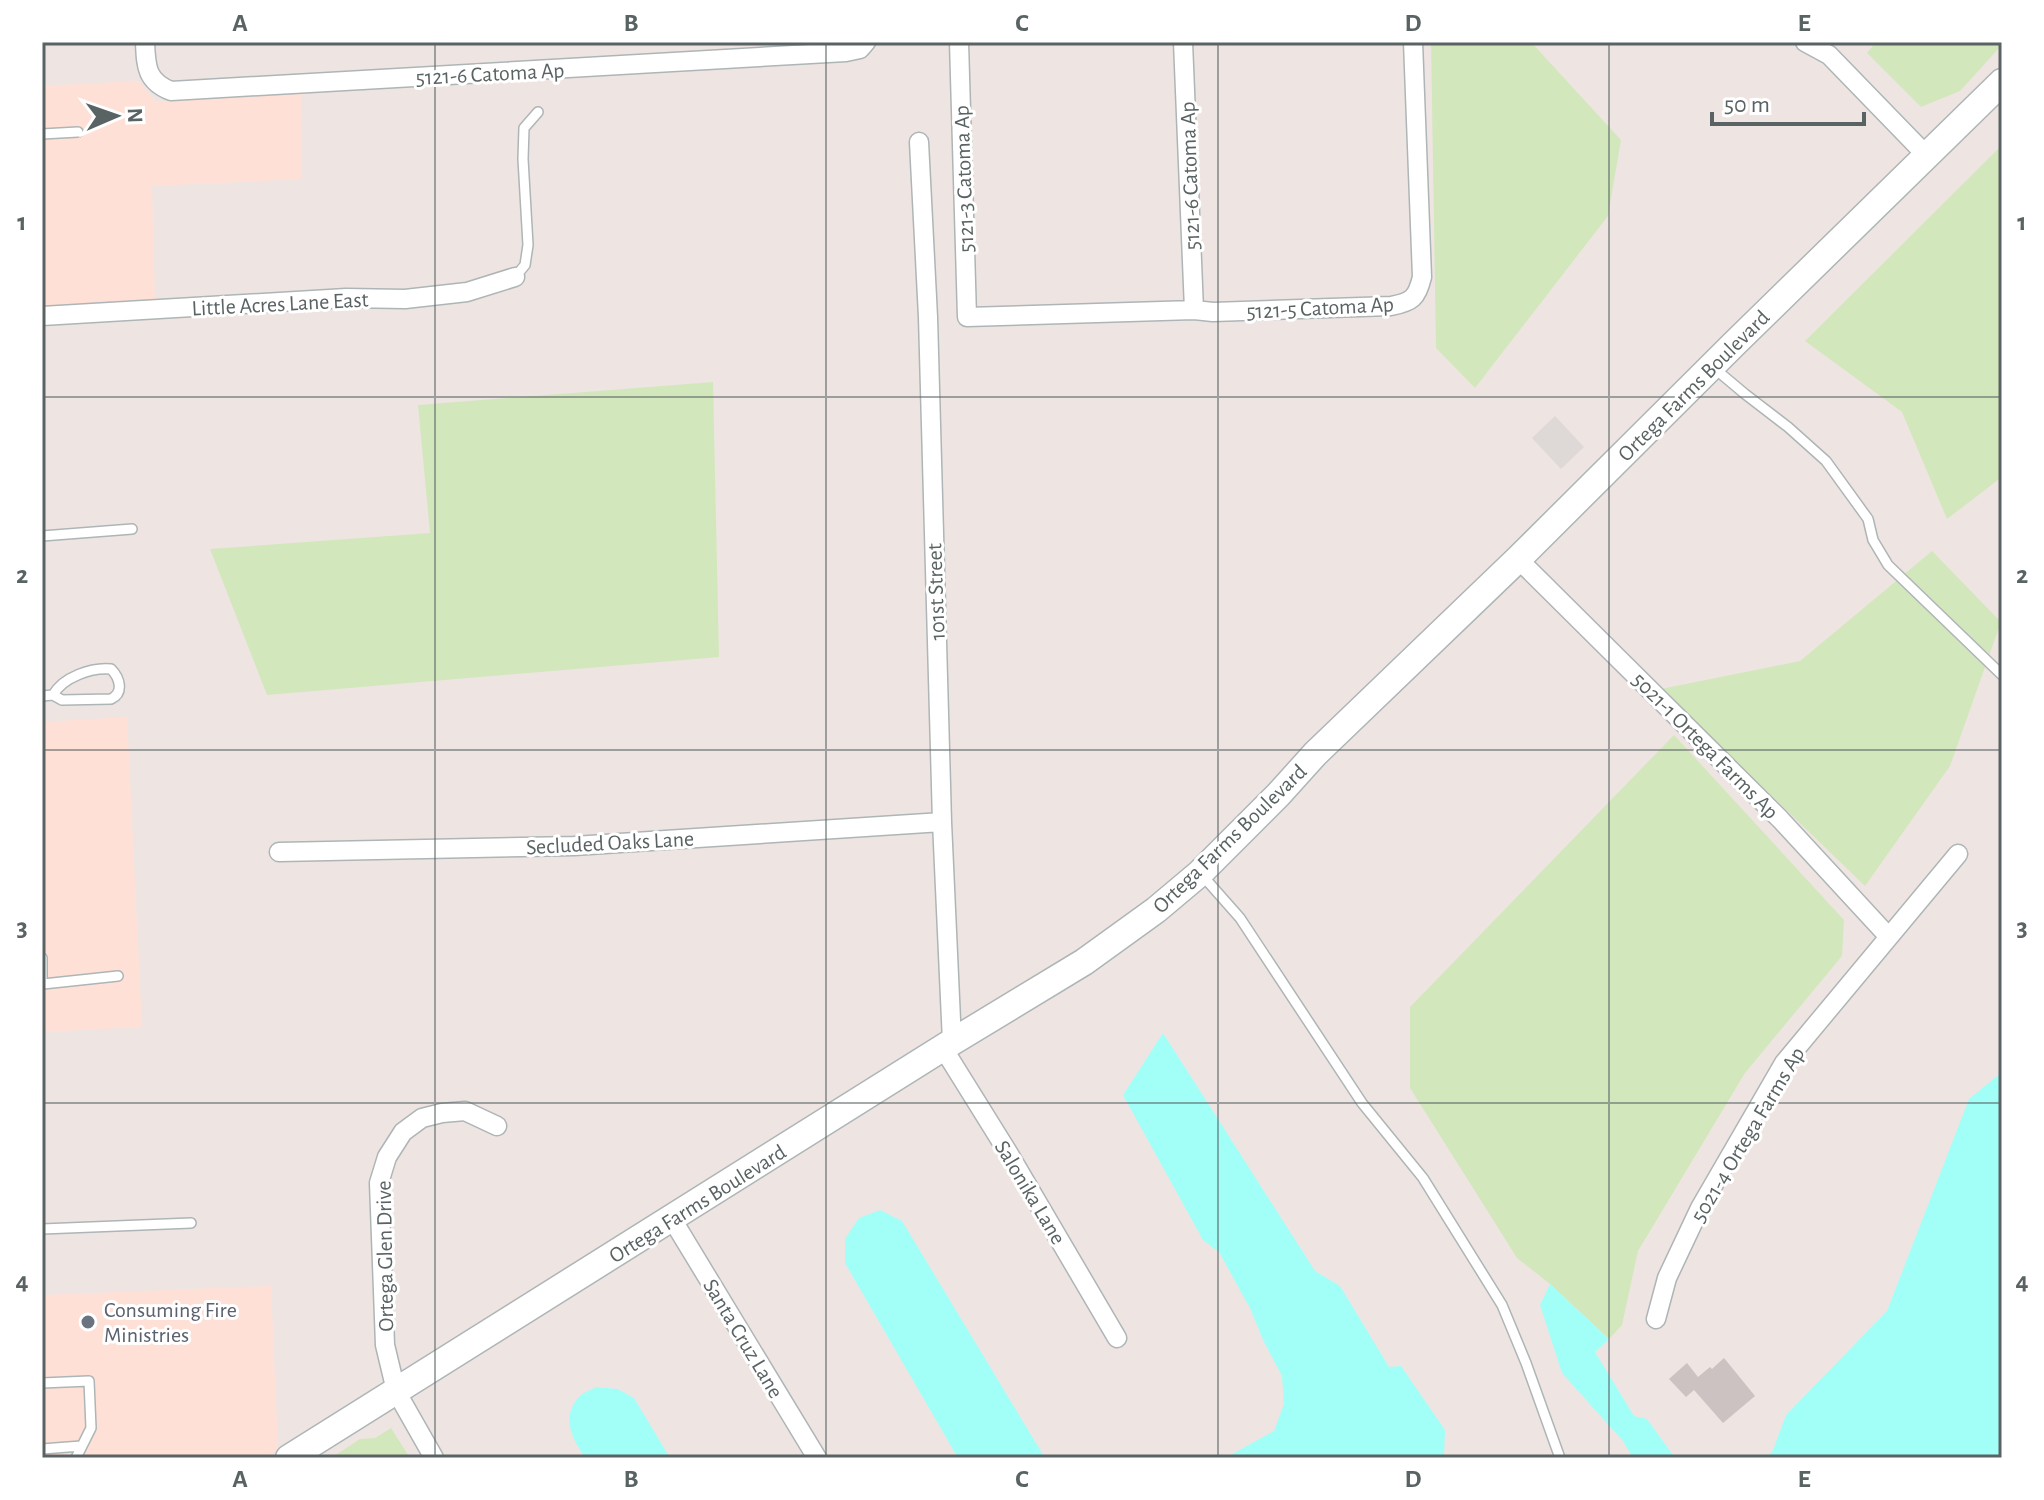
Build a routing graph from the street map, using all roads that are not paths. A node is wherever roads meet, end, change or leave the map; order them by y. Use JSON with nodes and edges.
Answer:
{"nodes":[{"id":1,"x":145,"y":42,"type":"edge"},
{"id":2,"x":866,"y":42,"type":"edge"},
{"id":3,"x":959,"y":42,"type":"edge"},
{"id":4,"x":1183,"y":42,"type":"edge"},
{"id":5,"x":1413,"y":42,"type":"edge"},
{"id":6,"x":1805,"y":42,"type":"edge"},
{"id":7,"x":2002,"y":82,"type":"edge"},
{"id":8,"x":538,"y":112,"type":"dead end"},
{"id":9,"x":78,"y":132,"type":"dead end"},
{"id":10,"x":42,"y":134,"type":"edge"},
{"id":11,"x":919,"y":142,"type":"dead end"},
{"id":12,"x":1927,"y":156,"type":"junction"},
{"id":13,"x":515,"y":277,"type":"joint"},
{"id":14,"x":1194,"y":310,"type":"junction"},
{"id":15,"x":42,"y":316,"type":"edge"},
{"id":16,"x":967,"y":317,"type":"joint"},
{"id":17,"x":1712,"y":366,"type":"junction"},
{"id":18,"x":132,"y":529,"type":"dead end"},
{"id":19,"x":42,"y":536,"type":"edge"},
{"id":20,"x":1518,"y":559,"type":"junction"},
{"id":21,"x":2002,"y":675,"type":"edge"},
{"id":22,"x":53,"y":695,"type":"junction"},
{"id":23,"x":42,"y":696,"type":"edge"},
{"id":24,"x":942,"y":822,"type":"junction"},
{"id":25,"x":279,"y":852,"type":"dead end"},
{"id":26,"x":1958,"y":854,"type":"dead end"},
{"id":27,"x":1200,"y":873,"type":"junction"},
{"id":28,"x":1888,"y":936,"type":"junction"},
{"id":29,"x":42,"y":958,"type":"edge"},
{"id":30,"x":118,"y":976,"type":"dead end"},
{"id":31,"x":43,"y":984,"type":"edge"},
{"id":32,"x":947,"y":1045,"type":"junction"},
{"id":33,"x":497,"y":1126,"type":"dead end"},
{"id":34,"x":672,"y":1219,"type":"junction"},
{"id":35,"x":191,"y":1223,"type":"dead end"},
{"id":36,"x":42,"y":1229,"type":"edge"},
{"id":37,"x":1656,"y":1319,"type":"dead end"},
{"id":38,"x":1117,"y":1338,"type":"dead end"},
{"id":39,"x":42,"y":1383,"type":"edge"},
{"id":40,"x":396,"y":1391,"type":"junction"},
{"id":41,"x":81,"y":1446,"type":"junction"},
{"id":42,"x":42,"y":1449,"type":"edge"},
{"id":43,"x":76,"y":1458,"type":"edge"},
{"id":44,"x":289,"y":1458,"type":"edge"},
{"id":45,"x":434,"y":1458,"type":"edge"},
{"id":46,"x":817,"y":1458,"type":"edge"},
{"id":47,"x":1560,"y":1458,"type":"edge"}],
"edges":[{"from":1,"to":2,"type":"street","name":"5121-6 Catoma Ap"},
{"from":3,"to":16,"type":"street","name":"5121-3 Catoma Ap"},
{"from":4,"to":14,"type":"street","name":"5121-6 Catoma Ap"},
{"from":5,"to":14,"type":"street","name":"5121-5 Catoma Ap"},
{"from":6,"to":12,"type":"street"},
{"from":7,"to":12,"type":"street","name":"Ortega Farms Boulevard"},
{"from":8,"to":13,"type":"lane"},
{"from":9,"to":10,"type":"lane"},
{"from":11,"to":24,"type":"street","name":"101st Street"},
{"from":12,"to":17,"type":"street","name":"Ortega Farms Boulevard"},
{"from":13,"to":15,"type":"street","name":"Little Acres Lane East"},
{"from":14,"to":16,"type":"street","name":"5121-5 Catoma Ap"},
{"from":17,"to":20,"type":"street","name":"Ortega Farms Boulevard"},
{"from":17,"to":21,"type":"lane"},
{"from":18,"to":19,"type":"lane"},
{"from":20,"to":27,"type":"street","name":"Ortega Farms Boulevard"},
{"from":20,"to":28,"type":"street","name":"5021-1 Ortega Farms Ap"},
{"from":22,"to":22,"type":"lane"},
{"from":22,"to":23,"type":"lane"},
{"from":24,"to":25,"type":"street","name":"Secluded Oaks Lane"},
{"from":24,"to":32,"type":"street","name":"101st Street"},
{"from":26,"to":28,"type":"street","name":"5021-4 Ortega Farms Ap"},
{"from":27,"to":32,"type":"street","name":"Ortega Farms Boulevard"},
{"from":27,"to":47,"type":"lane"},
{"from":28,"to":37,"type":"street","name":"5021-4 Ortega Farms Ap"},
{"from":29,"to":31,"type":"lane"},
{"from":30,"to":31,"type":"lane"},
{"from":32,"to":34,"type":"street","name":"Ortega Farms Boulevard"},
{"from":32,"to":38,"type":"street","name":"Salonika Lane"},
{"from":33,"to":40,"type":"street","name":"Ortega Glen Drive"},
{"from":34,"to":40,"type":"street","name":"Ortega Farms Boulevard"},
{"from":34,"to":46,"type":"street","name":"Santa Cruz Lane"},
{"from":35,"to":36,"type":"lane"},
{"from":39,"to":41,"type":"lane"},
{"from":40,"to":44,"type":"street","name":"Ortega Farms Boulevard"},
{"from":40,"to":45,"type":"street","name":"Ortega Glen Drive"},
{"from":41,"to":42,"type":"lane"},
{"from":41,"to":43,"type":"lane"}]}
